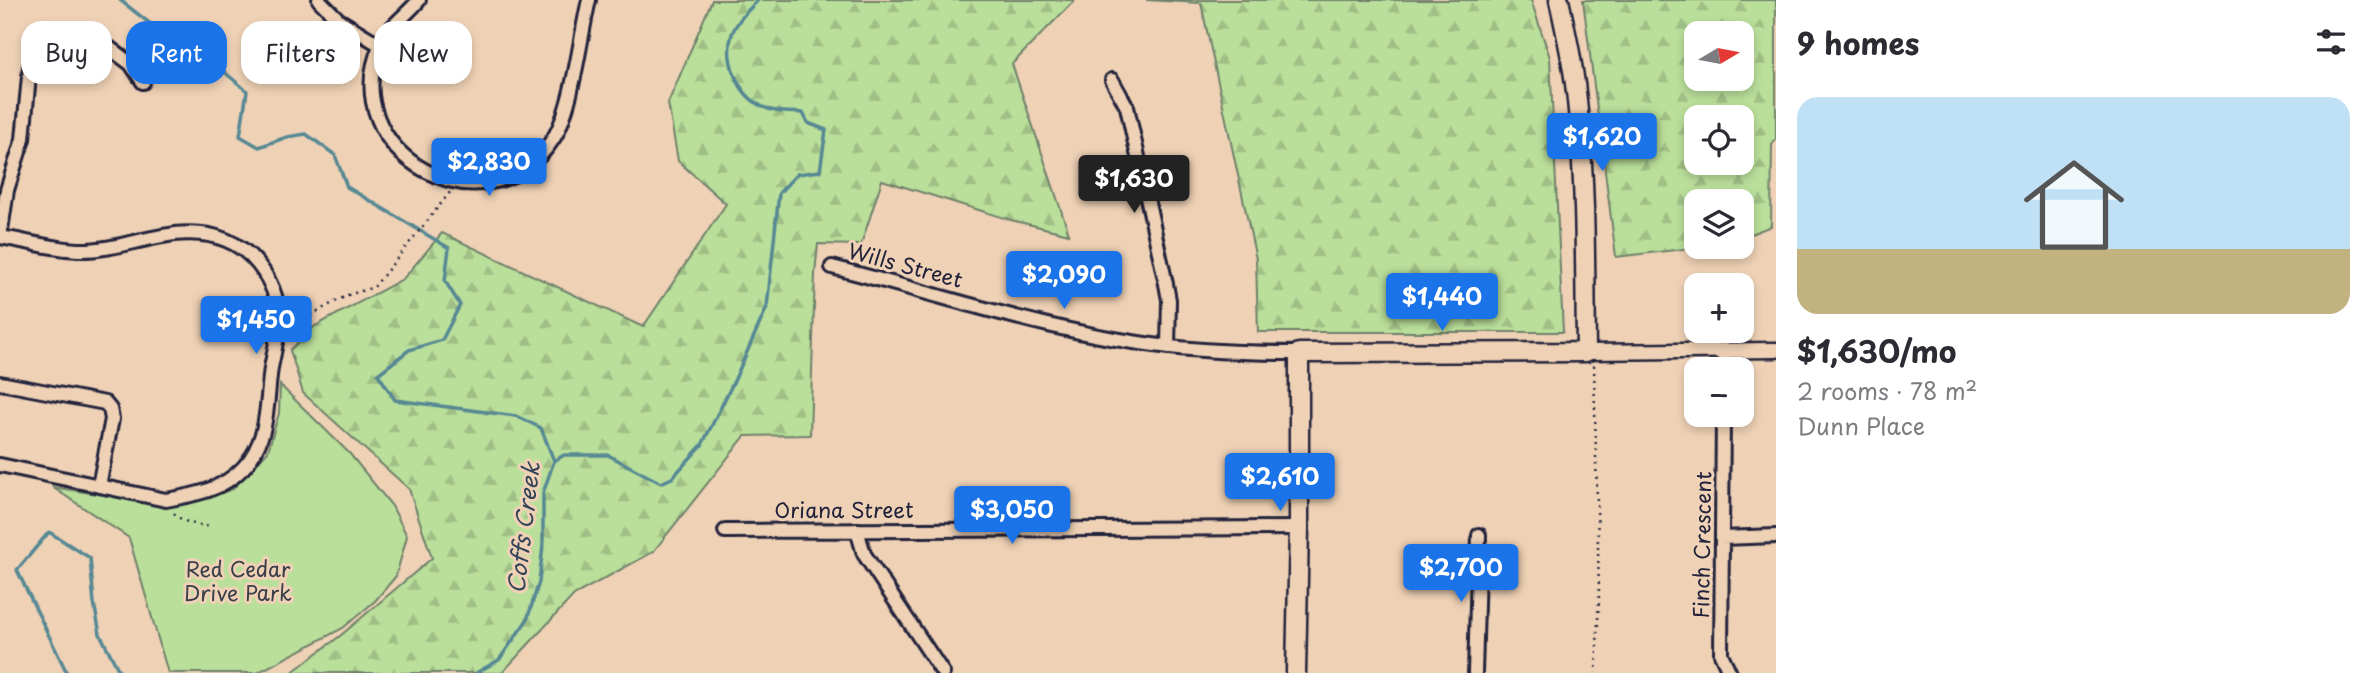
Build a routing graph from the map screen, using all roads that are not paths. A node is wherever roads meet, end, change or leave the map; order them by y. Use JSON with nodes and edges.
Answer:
{"nodes":[{"id":1,"x":319,"y":0,"type":"edge"},
{"id":2,"x":419,"y":0,"type":"edge"},
{"id":3,"x":589,"y":0,"type":"edge"},
{"id":4,"x":1559,"y":0,"type":"edge"},
{"id":5,"x":398,"y":21,"type":"edge"},
{"id":6,"x":374,"y":42,"type":"edge"},
{"id":7,"x":126,"y":60,"type":"edge"},
{"id":8,"x":374,"y":67,"type":"edge"},
{"id":9,"x":1112,"y":80,"type":"dead end"},
{"id":10,"x":0,"y":237,"type":"edge"},
{"id":11,"x":832,"y":267,"type":"dead end"},
{"id":12,"x":1168,"y":347,"type":"junction"},
{"id":13,"x":1776,"y":350,"type":"edge"},
{"id":14,"x":1724,"y":351,"type":"junction"},
{"id":15,"x":1590,"y":352,"type":"junction"},
{"id":16,"x":1299,"y":353,"type":"junction"},
{"id":17,"x":1724,"y":357,"type":"edge"},
{"id":18,"x":0,"y":383,"type":"edge"},
{"id":19,"x":1723,"y":427,"type":"edge"},
{"id":20,"x":0,"y":465,"type":"edge"},
{"id":21,"x":99,"y":486,"type":"junction"},
{"id":22,"x":1300,"y":527,"type":"junction"},
{"id":23,"x":857,"y":530,"type":"junction"},
{"id":24,"x":724,"y":531,"type":"dead end"},
{"id":25,"x":1479,"y":536,"type":"dead end"},
{"id":26,"x":1776,"y":537,"type":"edge"},
{"id":27,"x":1722,"y":538,"type":"junction"},
{"id":28,"x":943,"y":673,"type":"edge"},
{"id":29,"x":1296,"y":673,"type":"edge"},
{"id":30,"x":1475,"y":673,"type":"edge"},
{"id":31,"x":1730,"y":673,"type":"edge"}],
"edges":[{"from":1,"to":6,"type":"street"},
{"from":2,"to":5,"type":"street"},
{"from":3,"to":8,"type":"street"},
{"from":4,"to":15,"type":"main road"},
{"from":7,"to":10,"type":"street"},
{"from":9,"to":12,"type":"street"},
{"from":10,"to":21,"type":"street"},
{"from":11,"to":12,"type":"street","name":"Wills Street"},
{"from":12,"to":16,"type":"street","name":"Wills Street"},
{"from":13,"to":14,"type":"street"},
{"from":14,"to":15,"type":"street"},
{"from":14,"to":17,"type":"street"},
{"from":15,"to":16,"type":"main road"},
{"from":16,"to":22,"type":"main road"},
{"from":18,"to":21,"type":"street"},
{"from":19,"to":27,"type":"street","name":"Finch Crescent"},
{"from":20,"to":21,"type":"street"},
{"from":22,"to":23,"type":"street","name":"Oriana Street"},
{"from":22,"to":29,"type":"main road"},
{"from":23,"to":24,"type":"street","name":"Oriana Street"},
{"from":23,"to":28,"type":"street"},
{"from":25,"to":30,"type":"street"},
{"from":26,"to":27,"type":"street"},
{"from":27,"to":31,"type":"street","name":"Finch Crescent"}]}
